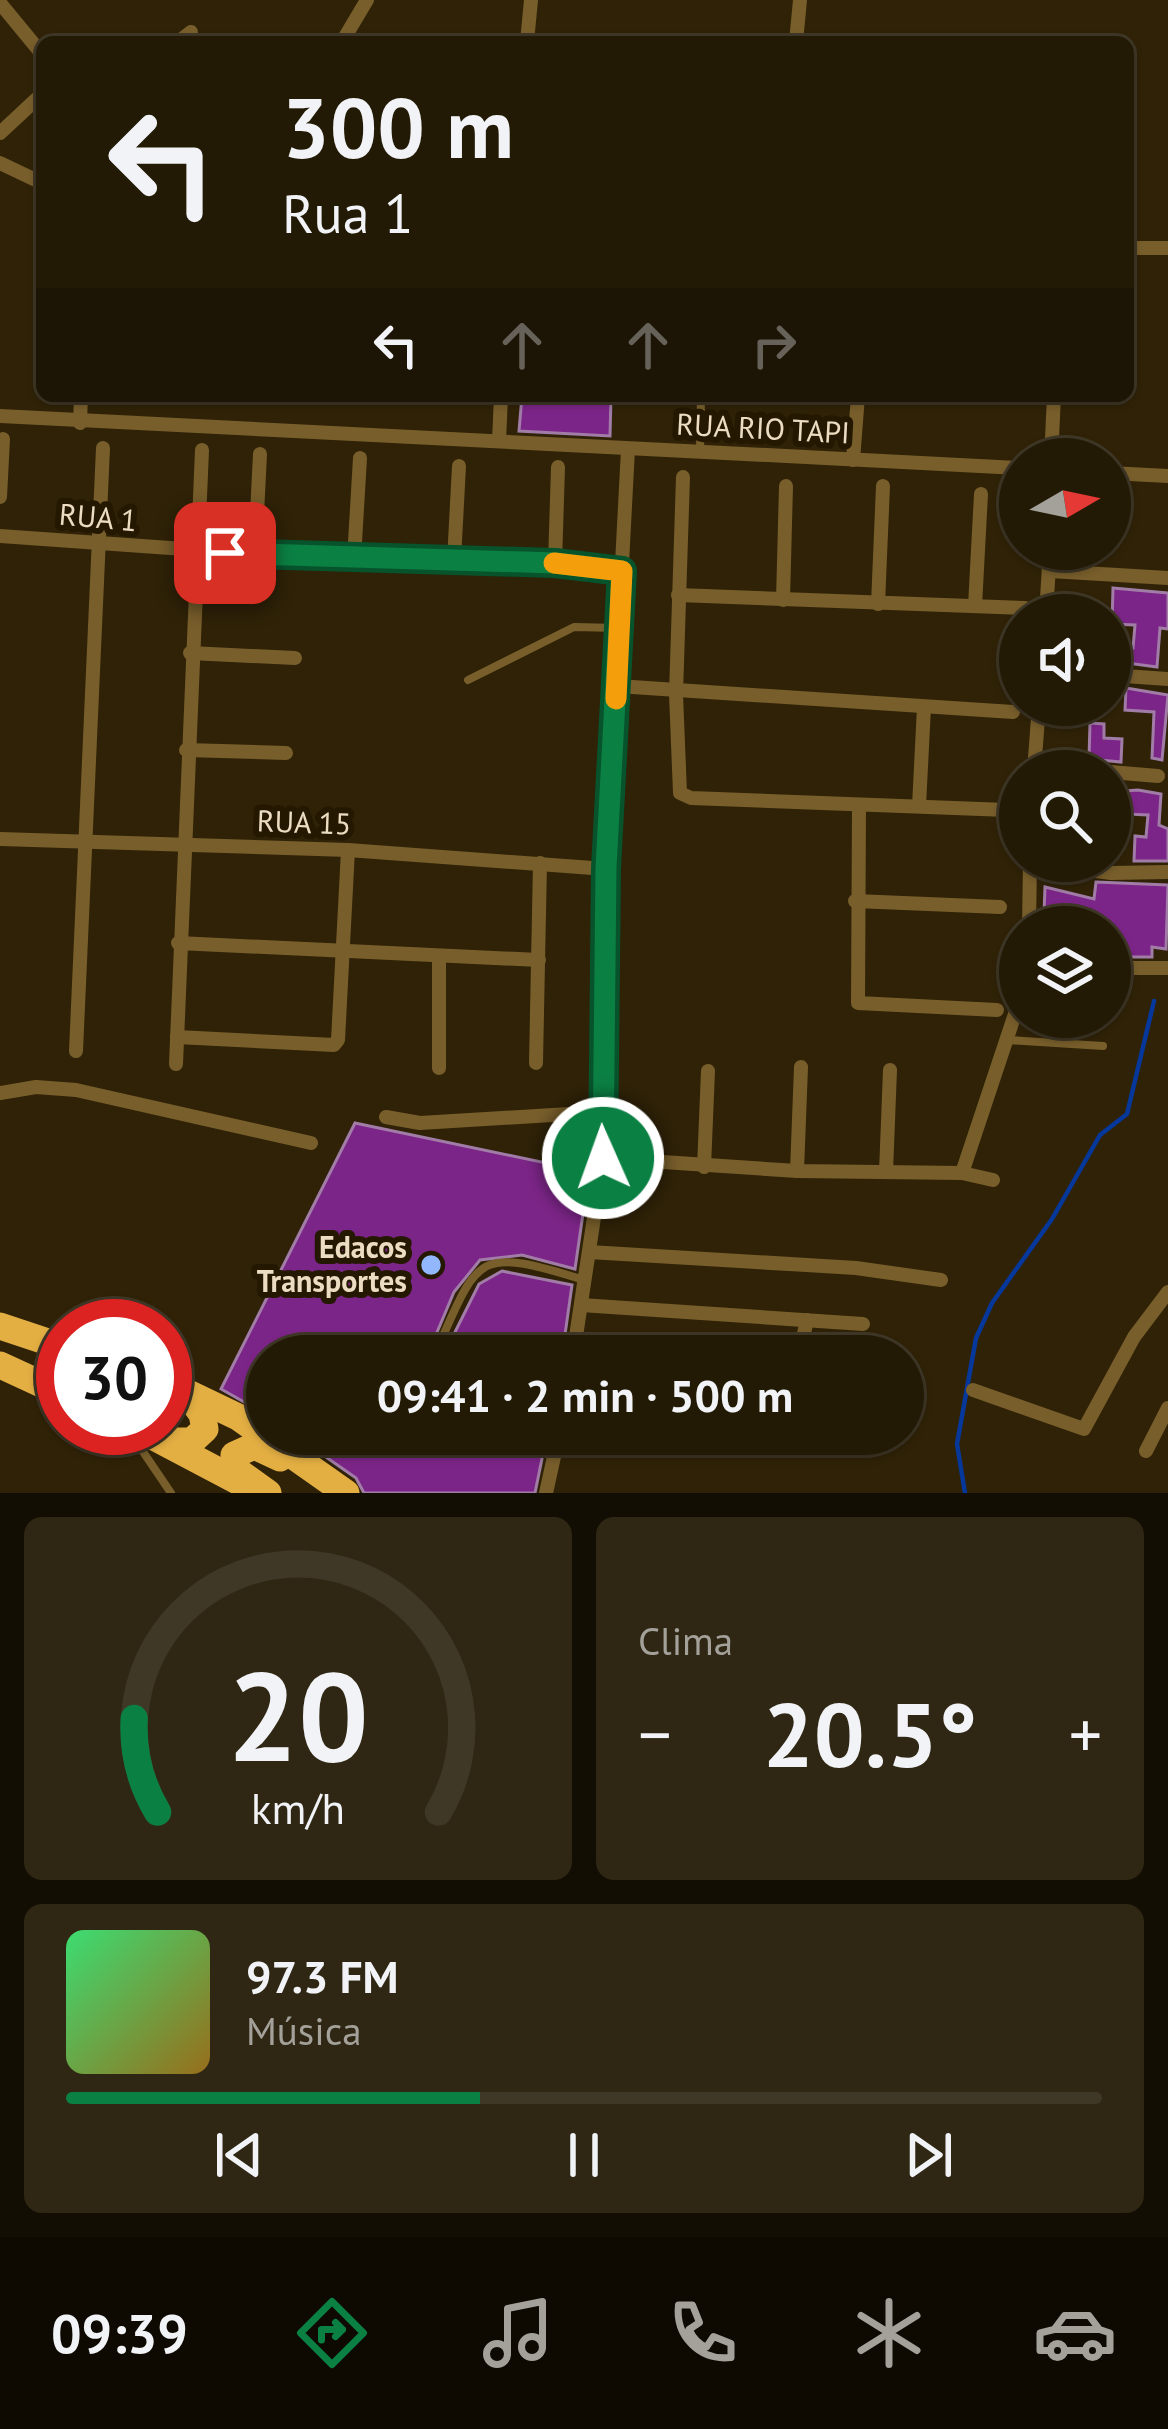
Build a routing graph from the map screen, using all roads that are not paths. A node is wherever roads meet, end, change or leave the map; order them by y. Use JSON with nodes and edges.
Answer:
{"nodes":[{"id":1,"x":368,"y":0,"type":"edge"},
{"id":2,"x":532,"y":0,"type":"edge"},
{"id":3,"x":800,"y":0,"type":"edge"},
{"id":4,"x":0,"y":2,"type":"edge"},
{"id":5,"x":191,"y":32,"type":"dead end"},
{"id":6,"x":186,"y":36,"type":"edge"},
{"id":7,"x":346,"y":36,"type":"edge"},
{"id":8,"x":528,"y":36,"type":"edge"},
{"id":9,"x":797,"y":36,"type":"edge"},
{"id":10,"x":36,"y":47,"type":"edge"},
{"id":11,"x":36,"y":100,"type":"edge"},
{"id":12,"x":0,"y":133,"type":"edge"},
{"id":13,"x":0,"y":163,"type":"edge"},
{"id":14,"x":36,"y":180,"type":"edge"},
{"id":15,"x":1134,"y":248,"type":"edge"},
{"id":16,"x":1168,"y":248,"type":"edge"},
{"id":17,"x":81,"y":402,"type":"edge"},
{"id":18,"x":501,"y":402,"type":"edge"},
{"id":19,"x":701,"y":402,"type":"edge"},
{"id":20,"x":858,"y":402,"type":"edge"},
{"id":21,"x":1054,"y":402,"type":"edge"},
{"id":22,"x":0,"y":416,"type":"edge"},
{"id":23,"x":80,"y":423,"type":"junction"},
{"id":24,"x":1052,"y":438,"type":"edge"},
{"id":25,"x":3,"y":439,"type":"dead end"},
{"id":26,"x":499,"y":441,"type":"junction"},
{"id":27,"x":103,"y":448,"type":"dead end"},
{"id":28,"x":628,"y":448,"type":"junction"},
{"id":29,"x":202,"y":450,"type":"dead end"},
{"id":30,"x":260,"y":454,"type":"dead end"},
{"id":31,"x":700,"y":455,"type":"junction"},
{"id":32,"x":360,"y":458,"type":"dead end"},
{"id":33,"x":853,"y":460,"type":"junction"},
{"id":34,"x":459,"y":466,"type":"dead end"},
{"id":35,"x":558,"y":467,"type":"dead end"},
{"id":36,"x":999,"y":467,"type":"edge"},
{"id":37,"x":1131,"y":473,"type":"edge"},
{"id":38,"x":1168,"y":476,"type":"edge"},
{"id":39,"x":683,"y":477,"type":"dead end"},
{"id":40,"x":786,"y":486,"type":"dead end"},
{"id":41,"x":883,"y":486,"type":"dead end"},
{"id":42,"x":981,"y":494,"type":"dead end"},
{"id":43,"x":0,"y":497,"type":"edge"},
{"id":44,"x":0,"y":536,"type":"edge"},
{"id":45,"x":97,"y":547,"type":"junction"},
{"id":46,"x":195,"y":551,"type":"junction"},
{"id":47,"x":255,"y":554,"type":"junction"},
{"id":48,"x":354,"y":559,"type":"junction"},
{"id":49,"x":454,"y":560,"type":"junction"},
{"id":50,"x":555,"y":563,"type":"junction"},
{"id":51,"x":622,"y":571,"type":"junction"},
{"id":52,"x":1050,"y":571,"type":"joint"},
{"id":53,"x":1168,"y":578,"type":"edge"},
{"id":54,"x":1048,"y":594,"type":"edge"},
{"id":55,"x":678,"y":596,"type":"junction"},
{"id":56,"x":783,"y":600,"type":"junction"},
{"id":57,"x":878,"y":604,"type":"junction"},
{"id":58,"x":975,"y":606,"type":"junction"},
{"id":59,"x":999,"y":607,"type":"edge"},
{"id":60,"x":620,"y":628,"type":"junction"},
{"id":61,"x":190,"y":653,"type":"junction"},
{"id":62,"x":295,"y":658,"type":"dead end"},
{"id":63,"x":1131,"y":676,"type":"edge"},
{"id":64,"x":1168,"y":679,"type":"edge"},
{"id":65,"x":468,"y":680,"type":"dead end"},
{"id":66,"x":617,"y":686,"type":"junction"},
{"id":67,"x":676,"y":694,"type":"junction"},
{"id":68,"x":924,"y":706,"type":"junction"},
{"id":69,"x":999,"y":711,"type":"edge"},
{"id":70,"x":186,"y":751,"type":"junction"},
{"id":71,"x":286,"y":753,"type":"dead end"},
{"id":72,"x":1131,"y":774,"type":"edge"},
{"id":73,"x":1158,"y":776,"type":"dead end"},
{"id":74,"x":859,"y":805,"type":"junction"},
{"id":75,"x":919,"y":806,"type":"junction"},
{"id":76,"x":999,"y":810,"type":"edge"},
{"id":77,"x":0,"y":839,"type":"edge"},
{"id":78,"x":85,"y":843,"type":"junction"},
{"id":79,"x":182,"y":847,"type":"junction"},
{"id":80,"x":348,"y":850,"type":"junction"},
{"id":81,"x":540,"y":863,"type":"junction"},
{"id":82,"x":606,"y":868,"type":"junction"},
{"id":83,"x":1168,"y":872,"type":"edge"},
{"id":84,"x":1131,"y":873,"type":"edge"},
{"id":85,"x":855,"y":901,"type":"junction"},
{"id":86,"x":999,"y":907,"type":"edge"},
{"id":87,"x":178,"y":943,"type":"junction"},
{"id":88,"x":344,"y":949,"type":"junction"},
{"id":89,"x":439,"y":956,"type":"junction"},
{"id":90,"x":539,"y":960,"type":"junction"},
{"id":91,"x":1131,"y":968,"type":"edge"},
{"id":92,"x":1168,"y":968,"type":"edge"},
{"id":93,"x":998,"y":1010,"type":"dead end"},
{"id":94,"x":177,"y":1036,"type":"junction"},
{"id":95,"x":1008,"y":1040,"type":"joint"},
{"id":96,"x":1103,"y":1046,"type":"dead end"},
{"id":97,"x":76,"y":1051,"type":"dead end"},
{"id":98,"x":536,"y":1063,"type":"dead end"},
{"id":99,"x":176,"y":1064,"type":"dead end"},
{"id":100,"x":801,"y":1067,"type":"dead end"},
{"id":101,"x":439,"y":1068,"type":"dead end"},
{"id":102,"x":890,"y":1070,"type":"dead end"},
{"id":103,"x":708,"y":1071,"type":"dead end"},
{"id":104,"x":0,"y":1093,"type":"edge"},
{"id":105,"x":601,"y":1112,"type":"junction"},
{"id":106,"x":386,"y":1117,"type":"dead end"},
{"id":107,"x":311,"y":1143,"type":"dead end"},
{"id":108,"x":603,"y":1158,"type":"junction"},
{"id":109,"x":704,"y":1167,"type":"junction"},
{"id":110,"x":797,"y":1171,"type":"junction"},
{"id":111,"x":886,"y":1172,"type":"junction"},
{"id":112,"x":962,"y":1173,"type":"junction"},
{"id":113,"x":993,"y":1180,"type":"dead end"},
{"id":114,"x":589,"y":1252,"type":"junction"},
{"id":115,"x":941,"y":1280,"type":"dead end"},
{"id":116,"x":585,"y":1281,"type":"junction"},
{"id":117,"x":1168,"y":1292,"type":"edge"},
{"id":118,"x":581,"y":1305,"type":"junction"},
{"id":119,"x":808,"y":1320,"type":"junction"},
{"id":120,"x":863,"y":1324,"type":"dead end"},
{"id":121,"x":0,"y":1326,"type":"edge"},
{"id":122,"x":443,"y":1335,"type":"edge"},
{"id":123,"x":576,"y":1335,"type":"edge"},
{"id":124,"x":804,"y":1335,"type":"edge"},
{"id":125,"x":36,"y":1338,"type":"edge"},
{"id":126,"x":0,"y":1365,"type":"edge"},
{"id":127,"x":36,"y":1382,"type":"edge"},
{"id":128,"x":973,"y":1390,"type":"dead end"},
{"id":129,"x":192,"y":1395,"type":"edge"},
{"id":130,"x":1168,"y":1408,"type":"edge"},
{"id":131,"x":192,"y":1410,"type":"edge"},
{"id":132,"x":192,"y":1442,"type":"edge"},
{"id":133,"x":1146,"y":1450,"type":"dead end"},
{"id":134,"x":145,"y":1455,"type":"edge"},
{"id":135,"x":189,"y":1455,"type":"edge"},
{"id":136,"x":554,"y":1455,"type":"edge"},
{"id":137,"x":334,"y":1485,"type":"edge"},
{"id":138,"x":248,"y":1490,"type":"edge"},
{"id":139,"x":171,"y":1493,"type":"edge"},
{"id":140,"x":546,"y":1493,"type":"edge"}],
"edges":[{"from":1,"to":7,"type":"street"},
{"from":2,"to":8,"type":"street"},
{"from":3,"to":9,"type":"street"},
{"from":4,"to":10,"type":"street"},
{"from":5,"to":6,"type":"street"},
{"from":11,"to":12,"type":"street"},
{"from":13,"to":14,"type":"street"},
{"from":15,"to":16,"type":"street"},
{"from":17,"to":23,"type":"street"},
{"from":18,"to":26,"type":"street"},
{"from":19,"to":31,"type":"lane"},
{"from":20,"to":33,"type":"street"},
{"from":21,"to":24,"type":"street"},
{"from":22,"to":23,"type":"street","name":"RUA RIO TAPI"},
{"from":23,"to":26,"type":"street","name":"RUA RIO TAPI"},
{"from":25,"to":43,"type":"street"},
{"from":26,"to":28,"type":"street","name":"RUA RIO TAPI"},
{"from":27,"to":45,"type":"street"},
{"from":28,"to":31,"type":"street","name":"RUA RIO TAPI"},
{"from":28,"to":51,"type":"street"},
{"from":29,"to":46,"type":"street"},
{"from":30,"to":47,"type":"street"},
{"from":31,"to":33,"type":"street","name":"RUA RIO TAPI"},
{"from":32,"to":48,"type":"street"},
{"from":33,"to":36,"type":"street","name":"RUA RIO TAPI"},
{"from":34,"to":49,"type":"street"},
{"from":35,"to":50,"type":"street"},
{"from":37,"to":38,"type":"street"},
{"from":39,"to":55,"type":"street"},
{"from":40,"to":56,"type":"street"},
{"from":41,"to":57,"type":"street"},
{"from":42,"to":58,"type":"street"},
{"from":44,"to":45,"type":"street","name":"RUA 1"},
{"from":45,"to":46,"type":"street","name":"RUA 1"},
{"from":45,"to":78,"type":"street"},
{"from":46,"to":47,"type":"street","name":"RUA 1"},
{"from":46,"to":61,"type":"street"},
{"from":47,"to":48,"type":"street","name":"RUA 1"},
{"from":48,"to":49,"type":"street","name":"RUA 1"},
{"from":49,"to":50,"type":"street","name":"RUA 1"},
{"from":50,"to":51,"type":"street","name":"RUA 1"},
{"from":51,"to":60,"type":"street"},
{"from":52,"to":53,"type":"street"},
{"from":52,"to":54,"type":"street"},
{"from":55,"to":56,"type":"street"},
{"from":55,"to":67,"type":"street"},
{"from":56,"to":57,"type":"street"},
{"from":57,"to":58,"type":"street"},
{"from":58,"to":59,"type":"street"},
{"from":60,"to":65,"type":"lane"},
{"from":60,"to":66,"type":"street"},
{"from":61,"to":62,"type":"street"},
{"from":61,"to":70,"type":"street"},
{"from":63,"to":64,"type":"street"},
{"from":66,"to":67,"type":"street"},
{"from":66,"to":82,"type":"street"},
{"from":67,"to":68,"type":"street"},
{"from":67,"to":74,"type":"street"},
{"from":68,"to":69,"type":"street"},
{"from":68,"to":75,"type":"street"},
{"from":70,"to":71,"type":"street"},
{"from":70,"to":79,"type":"street"},
{"from":72,"to":73,"type":"street"},
{"from":74,"to":75,"type":"street"},
{"from":74,"to":85,"type":"street"},
{"from":75,"to":76,"type":"street"},
{"from":77,"to":78,"type":"street","name":"RUA 15"},
{"from":78,"to":79,"type":"street","name":"RUA 15"},
{"from":78,"to":97,"type":"street"},
{"from":79,"to":80,"type":"street","name":"RUA 15"},
{"from":79,"to":87,"type":"street"},
{"from":80,"to":81,"type":"street","name":"RUA 15"},
{"from":80,"to":88,"type":"street"},
{"from":81,"to":82,"type":"street","name":"RUA 15"},
{"from":81,"to":90,"type":"street"},
{"from":82,"to":105,"type":"street"},
{"from":83,"to":84,"type":"street"},
{"from":85,"to":86,"type":"street"},
{"from":85,"to":93,"type":"street"},
{"from":87,"to":88,"type":"street"},
{"from":87,"to":94,"type":"street"},
{"from":88,"to":89,"type":"street"},
{"from":88,"to":94,"type":"street"},
{"from":89,"to":90,"type":"street"},
{"from":89,"to":101,"type":"street"},
{"from":90,"to":98,"type":"street"},
{"from":91,"to":92,"type":"street"},
{"from":94,"to":99,"type":"street"},
{"from":95,"to":96,"type":"lane"},
{"from":95,"to":112,"type":"street"},
{"from":100,"to":110,"type":"street"},
{"from":102,"to":111,"type":"street"},
{"from":103,"to":109,"type":"street"},
{"from":104,"to":107,"type":"street"},
{"from":105,"to":106,"type":"street"},
{"from":105,"to":108,"type":"street"},
{"from":108,"to":109,"type":"street"},
{"from":108,"to":114,"type":"street"},
{"from":109,"to":110,"type":"street"},
{"from":110,"to":111,"type":"street"},
{"from":111,"to":112,"type":"street"},
{"from":112,"to":113,"type":"street"},
{"from":114,"to":115,"type":"street"},
{"from":114,"to":116,"type":"street"},
{"from":116,"to":118,"type":"street"},
{"from":116,"to":122,"type":"lane"},
{"from":117,"to":128,"type":"street"},
{"from":118,"to":119,"type":"street"},
{"from":118,"to":123,"type":"street"},
{"from":119,"to":120,"type":"street"},
{"from":119,"to":124,"type":"street"},
{"from":121,"to":125,"type":"highway"},
{"from":126,"to":127,"type":"highway"},
{"from":129,"to":137,"type":"highway"},
{"from":130,"to":133,"type":"street"},
{"from":131,"to":132,"type":"highway"},
{"from":134,"to":139,"type":"lane"},
{"from":135,"to":138,"type":"highway"},
{"from":136,"to":140,"type":"street"},
{"from":137,"to":138,"type":"highway"}]}
